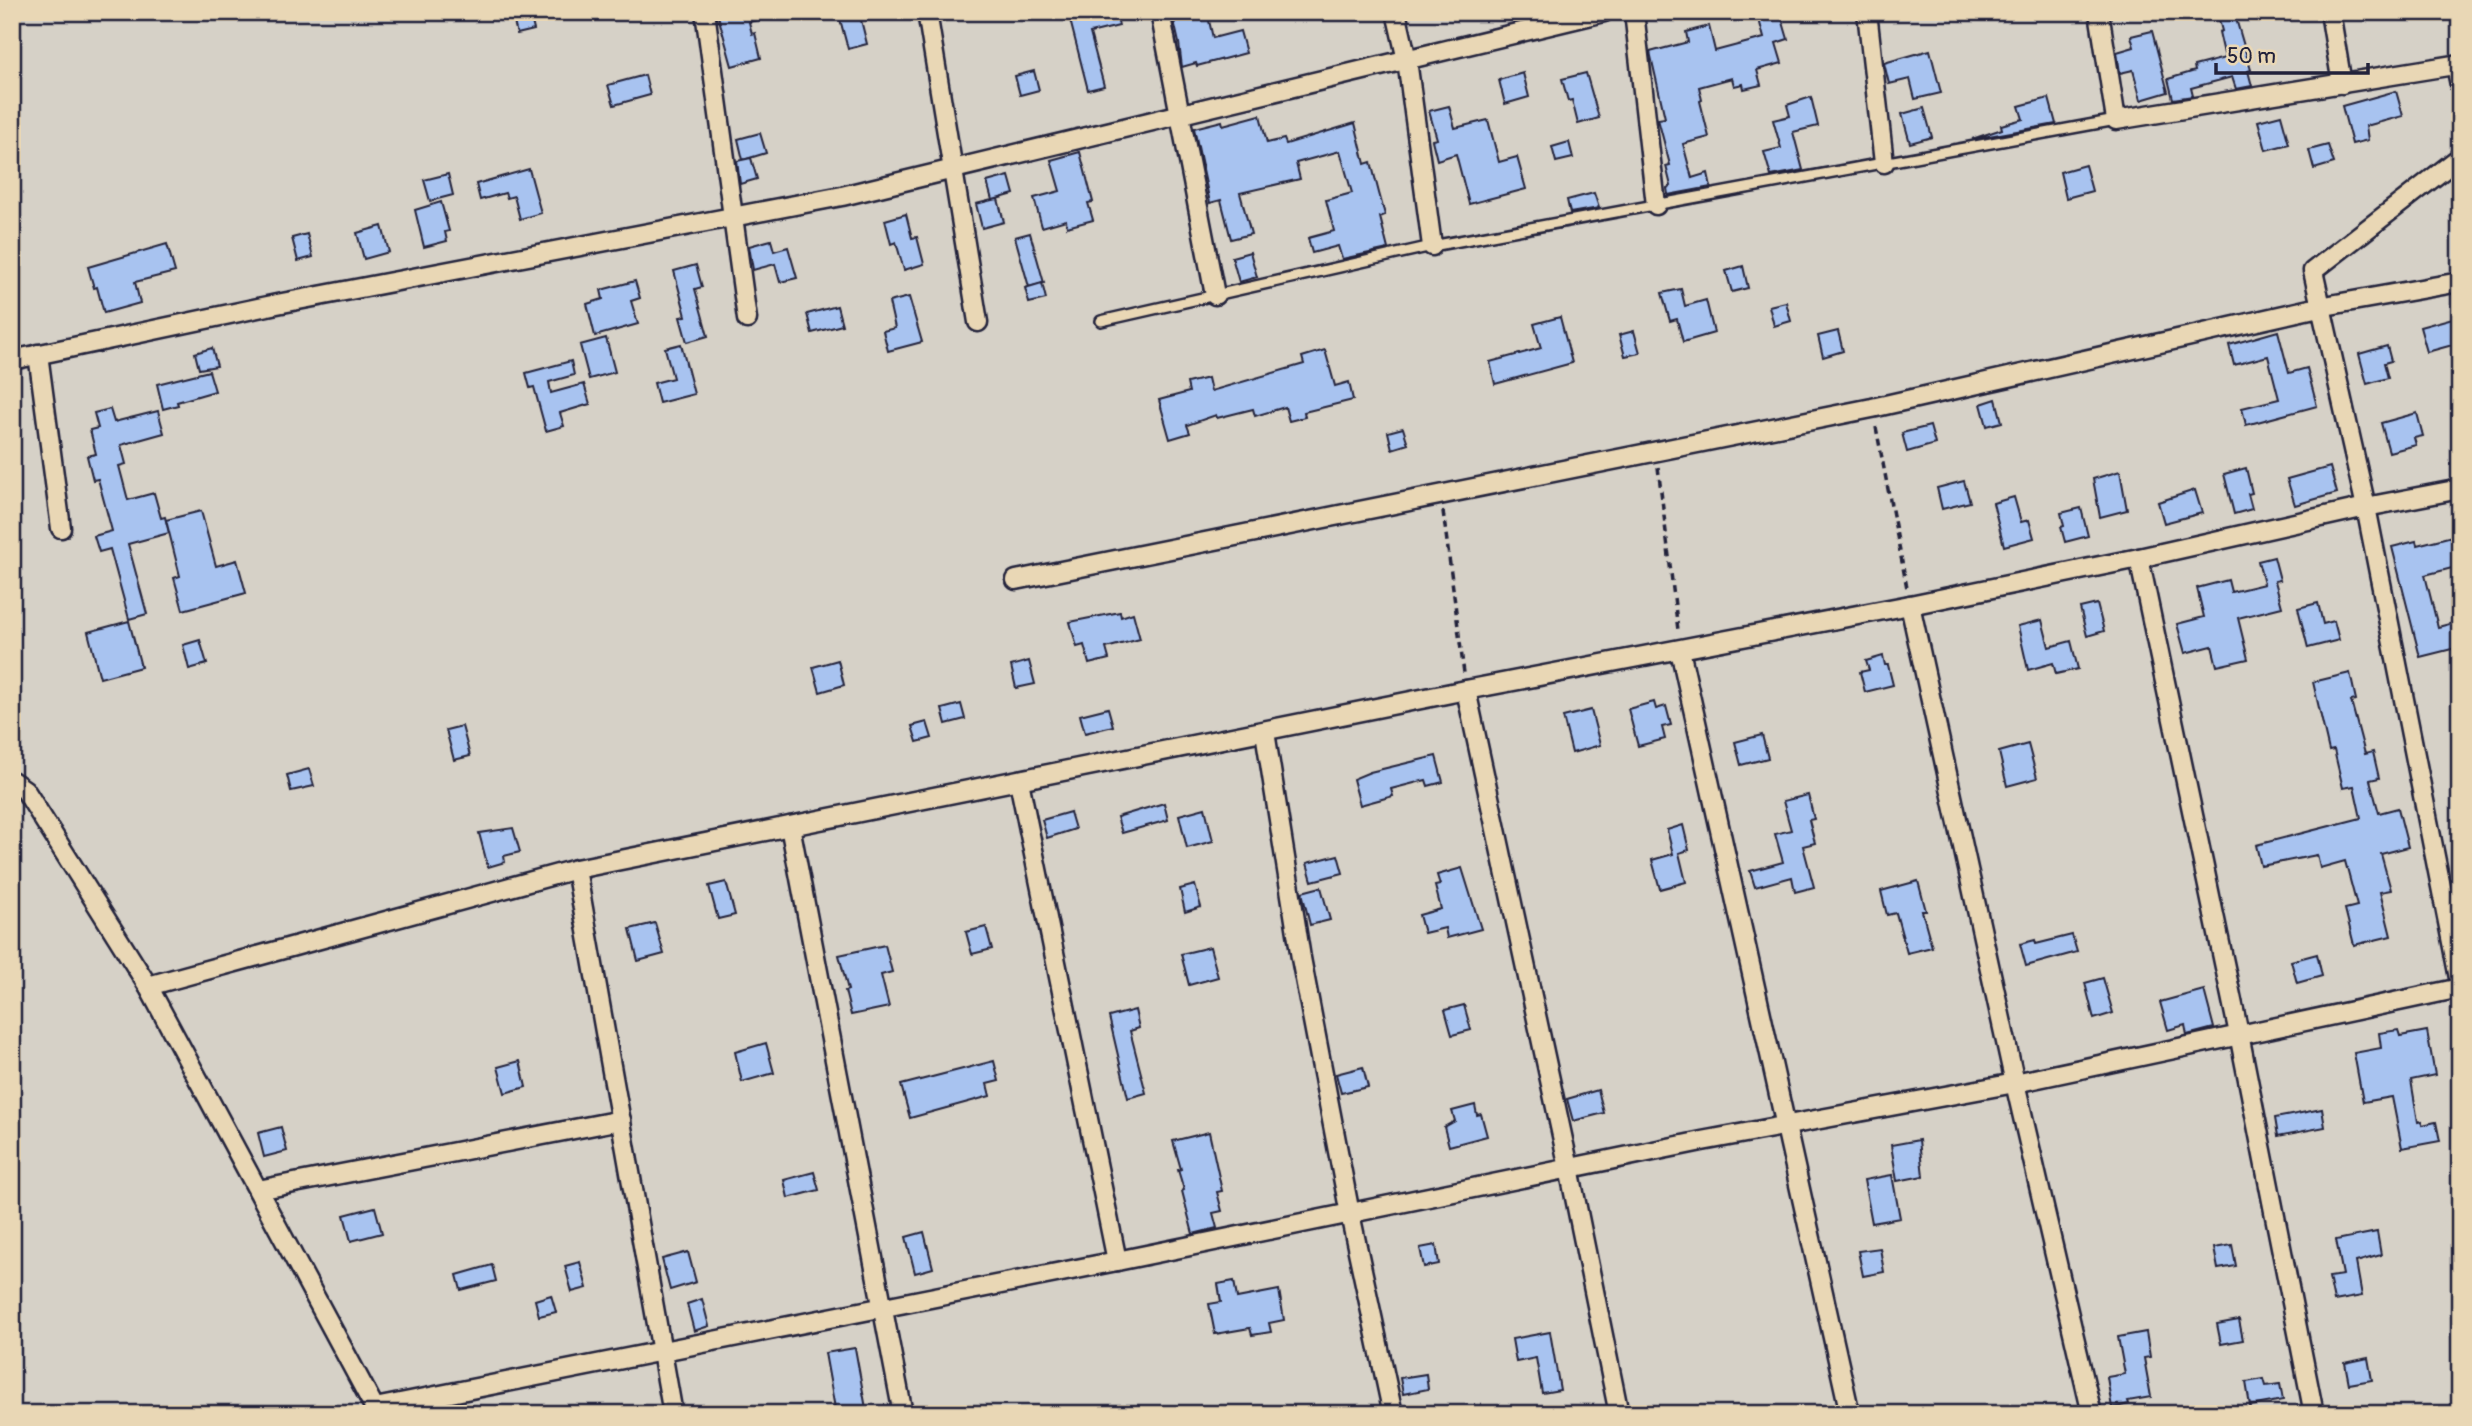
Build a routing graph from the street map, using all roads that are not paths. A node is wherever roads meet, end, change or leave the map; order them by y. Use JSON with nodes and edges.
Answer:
{"nodes":[{"id":1,"x":705,"y":12,"type":"edge"},
{"id":2,"x":927,"y":12,"type":"edge"},
{"id":3,"x":1160,"y":12,"type":"edge"},
{"id":4,"x":1396,"y":12,"type":"edge"},
{"id":5,"x":1604,"y":12,"type":"edge"},
{"id":6,"x":1634,"y":12,"type":"edge"},
{"id":7,"x":1867,"y":12,"type":"edge"},
{"id":8,"x":2099,"y":12,"type":"edge"},
{"id":9,"x":2330,"y":12,"type":"edge"},
{"id":10,"x":1407,"y":60,"type":"junction"},
{"id":11,"x":2458,"y":65,"type":"edge"},
{"id":12,"x":2342,"y":84,"type":"junction"},
{"id":13,"x":2460,"y":85,"type":"edge"},
{"id":14,"x":1181,"y":114,"type":"junction"},
{"id":15,"x":2116,"y":120,"type":"junction"},
{"id":16,"x":2460,"y":157,"type":"edge"},
{"id":17,"x":1884,"y":163,"type":"junction"},
{"id":18,"x":952,"y":169,"type":"junction"},
{"id":19,"x":1656,"y":205,"type":"junction"},
{"id":20,"x":734,"y":216,"type":"junction"},
{"id":21,"x":1432,"y":246,"type":"junction"},
{"id":22,"x":2460,"y":282,"type":"edge"},
{"id":23,"x":1215,"y":295,"type":"junction"},
{"id":24,"x":2319,"y":307,"type":"junction"},
{"id":25,"x":747,"y":319,"type":"dead end"},
{"id":26,"x":1101,"y":321,"type":"dead end"},
{"id":27,"x":978,"y":322,"type":"dead end"},
{"id":28,"x":38,"y":354,"type":"junction"},
{"id":29,"x":12,"y":360,"type":"edge"},
{"id":30,"x":2460,"y":489,"type":"edge"},
{"id":31,"x":2366,"y":507,"type":"junction"},
{"id":32,"x":61,"y":528,"type":"dead end"},
{"id":33,"x":2139,"y":558,"type":"junction"},
{"id":34,"x":1016,"y":580,"type":"dead end"},
{"id":35,"x":1910,"y":605,"type":"junction"},
{"id":36,"x":1681,"y":650,"type":"junction"},
{"id":37,"x":1466,"y":690,"type":"junction"},
{"id":38,"x":1265,"y":732,"type":"junction"},
{"id":39,"x":12,"y":780,"type":"edge"},
{"id":40,"x":1019,"y":781,"type":"junction"},
{"id":41,"x":790,"y":826,"type":"junction"},
{"id":42,"x":576,"y":869,"type":"junction"},
{"id":43,"x":2460,"y":985,"type":"edge"},
{"id":44,"x":148,"y":986,"type":"junction"},
{"id":45,"x":2239,"y":1034,"type":"junction"},
{"id":46,"x":2015,"y":1083,"type":"junction"},
{"id":47,"x":621,"y":1120,"type":"junction"},
{"id":48,"x":1784,"y":1125,"type":"junction"},
{"id":49,"x":1569,"y":1168,"type":"junction"},
{"id":50,"x":258,"y":1190,"type":"junction"},
{"id":51,"x":1350,"y":1213,"type":"junction"},
{"id":52,"x":1117,"y":1261,"type":"junction"},
{"id":53,"x":883,"y":1307,"type":"junction"},
{"id":54,"x":662,"y":1351,"type":"junction"},
{"id":55,"x":377,"y":1411,"type":"edge"},
{"id":56,"x":673,"y":1414,"type":"edge"},
{"id":57,"x":903,"y":1414,"type":"edge"},
{"id":58,"x":1393,"y":1414,"type":"edge"},
{"id":59,"x":1619,"y":1414,"type":"edge"},
{"id":60,"x":1850,"y":1414,"type":"edge"},
{"id":61,"x":2092,"y":1414,"type":"edge"},
{"id":62,"x":2314,"y":1414,"type":"edge"}],
"edges":[{"from":1,"to":20,"type":"street"},
{"from":2,"to":18,"type":"street"},
{"from":3,"to":14,"type":"street"},
{"from":4,"to":10,"type":"street"},
{"from":5,"to":10,"type":"street"},
{"from":6,"to":19,"type":"street"},
{"from":7,"to":17,"type":"street"},
{"from":8,"to":15,"type":"street"},
{"from":9,"to":12,"type":"street"},
{"from":10,"to":14,"type":"street"},
{"from":10,"to":21,"type":"street"},
{"from":11,"to":12,"type":"street"},
{"from":11,"to":13,"type":"street"},
{"from":12,"to":15,"type":"street"},
{"from":14,"to":18,"type":"street"},
{"from":14,"to":23,"type":"street"},
{"from":15,"to":17,"type":"lane"},
{"from":16,"to":24,"type":"street"},
{"from":17,"to":19,"type":"lane"},
{"from":18,"to":20,"type":"street"},
{"from":18,"to":27,"type":"street"},
{"from":19,"to":21,"type":"lane"},
{"from":20,"to":25,"type":"street"},
{"from":20,"to":28,"type":"street"},
{"from":21,"to":23,"type":"lane"},
{"from":22,"to":24,"type":"street"},
{"from":23,"to":26,"type":"lane"},
{"from":24,"to":31,"type":"street"},
{"from":24,"to":34,"type":"street"},
{"from":28,"to":29,"type":"street"},
{"from":28,"to":32,"type":"street"},
{"from":30,"to":31,"type":"street"},
{"from":31,"to":33,"type":"street"},
{"from":31,"to":43,"type":"street"},
{"from":33,"to":35,"type":"street"},
{"from":33,"to":45,"type":"street"},
{"from":35,"to":36,"type":"street"},
{"from":35,"to":46,"type":"street"},
{"from":36,"to":37,"type":"street"},
{"from":36,"to":48,"type":"street"},
{"from":37,"to":38,"type":"street"},
{"from":37,"to":49,"type":"street"},
{"from":38,"to":40,"type":"street"},
{"from":38,"to":51,"type":"street"},
{"from":39,"to":44,"type":"street"},
{"from":40,"to":41,"type":"street"},
{"from":40,"to":52,"type":"street"},
{"from":41,"to":42,"type":"street"},
{"from":41,"to":53,"type":"street"},
{"from":42,"to":44,"type":"street"},
{"from":42,"to":47,"type":"street"},
{"from":43,"to":45,"type":"street"},
{"from":44,"to":50,"type":"street"},
{"from":45,"to":46,"type":"street"},
{"from":45,"to":62,"type":"street"},
{"from":46,"to":48,"type":"street"},
{"from":46,"to":61,"type":"street"},
{"from":47,"to":50,"type":"street"},
{"from":47,"to":54,"type":"street"},
{"from":48,"to":49,"type":"street"},
{"from":48,"to":60,"type":"street"},
{"from":49,"to":51,"type":"street"},
{"from":49,"to":59,"type":"street"},
{"from":50,"to":55,"type":"street"},
{"from":51,"to":52,"type":"street"},
{"from":51,"to":58,"type":"street"},
{"from":52,"to":53,"type":"street"},
{"from":53,"to":54,"type":"street"},
{"from":53,"to":57,"type":"street"},
{"from":54,"to":55,"type":"street"},
{"from":54,"to":56,"type":"street"}]}
